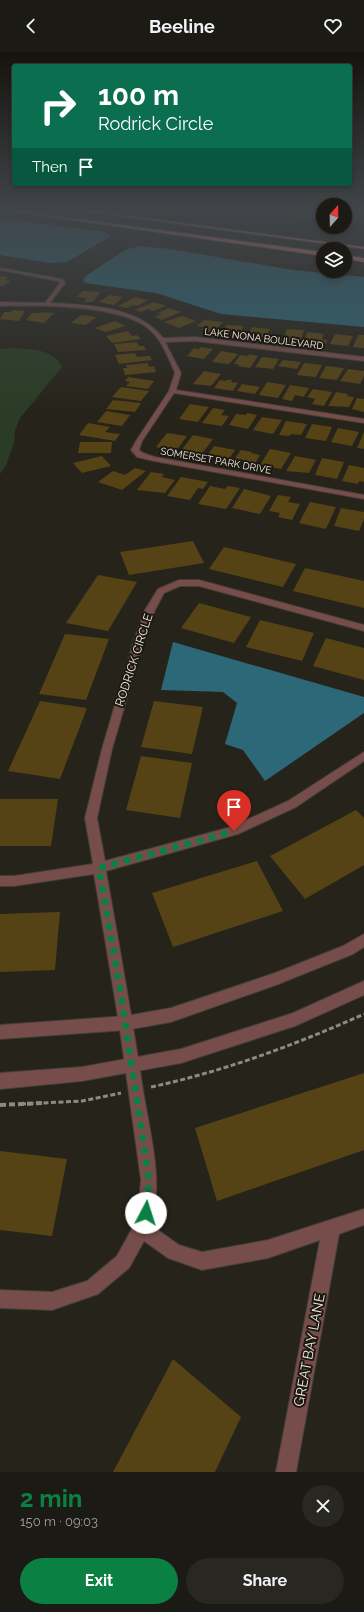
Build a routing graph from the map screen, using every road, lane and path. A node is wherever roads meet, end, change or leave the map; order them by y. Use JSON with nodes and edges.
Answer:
{"nodes":[{"id":1,"x":45,"y":277,"type":"edge"},
{"id":2,"x":0,"y":304,"type":"edge"},
{"id":3,"x":46,"y":305,"type":"junction"},
{"id":4,"x":162,"y":340,"type":"junction"},
{"id":5,"x":364,"y":359,"type":"edge"},
{"id":6,"x":172,"y":391,"type":"junction"},
{"id":7,"x":364,"y":421,"type":"edge"},
{"id":8,"x":364,"y":498,"type":"edge"},
{"id":9,"x":364,"y":628,"type":"edge"},
{"id":10,"x":364,"y":756,"type":"edge"},
{"id":11,"x":99,"y":868,"type":"junction"},
{"id":12,"x":0,"y":881,"type":"edge"},
{"id":13,"x":364,"y":940,"type":"edge"},
{"id":14,"x":364,"y":988,"type":"edge"},
{"id":15,"x":364,"y":1014,"type":"edge"},
{"id":16,"x":126,"y":1023,"type":"junction"},
{"id":17,"x":0,"y":1032,"type":"edge"},
{"id":18,"x":132,"y":1066,"type":"junction"},
{"id":19,"x":0,"y":1081,"type":"edge"},
{"id":20,"x":171,"y":1083,"type":"dead end"},
{"id":21,"x":100,"y":1097,"type":"dead end"},
{"id":22,"x":0,"y":1105,"type":"edge"},
{"id":23,"x":364,"y":1216,"type":"edge"},
{"id":24,"x":331,"y":1228,"type":"junction"},
{"id":25,"x":141,"y":1229,"type":"junction"},
{"id":26,"x":0,"y":1299,"type":"edge"},
{"id":27,"x":286,"y":1472,"type":"edge"}],
"edges":[{"from":1,"to":3,"type":"street"},
{"from":2,"to":3,"type":"street","name":"SOMERSET PARK DRIVE"},
{"from":3,"to":4,"type":"street","name":"SOMERSET PARK DRIVE"},
{"from":4,"to":5,"type":"street","name":"LAKE NONA BOULEVARD"},
{"from":4,"to":6,"type":"street","name":"SOMERSET PARK DRIVE"},
{"from":6,"to":7,"type":"street"},
{"from":6,"to":8,"type":"street","name":"SOMERSET PARK DRIVE"},
{"from":9,"to":11,"type":"street","name":"RODRICK CIRCLE"},
{"from":10,"to":11,"type":"street"},
{"from":11,"to":12,"type":"street"},
{"from":11,"to":16,"type":"street","name":"RODRICK CIRCLE"},
{"from":13,"to":16,"type":"street"},
{"from":14,"to":18,"type":"street"},
{"from":15,"to":20,"type":"path"},
{"from":16,"to":17,"type":"street"},
{"from":16,"to":18,"type":"street","name":"RODRICK CIRCLE"},
{"from":18,"to":19,"type":"street"},
{"from":18,"to":25,"type":"street","name":"RODRICK CIRCLE"},
{"from":21,"to":22,"type":"path"},
{"from":23,"to":24,"type":"street"},
{"from":24,"to":25,"type":"street"},
{"from":24,"to":27,"type":"street","name":"GREAT BAY LANE"},
{"from":25,"to":26,"type":"street","name":"RODRICK CIRCLE"}]}
